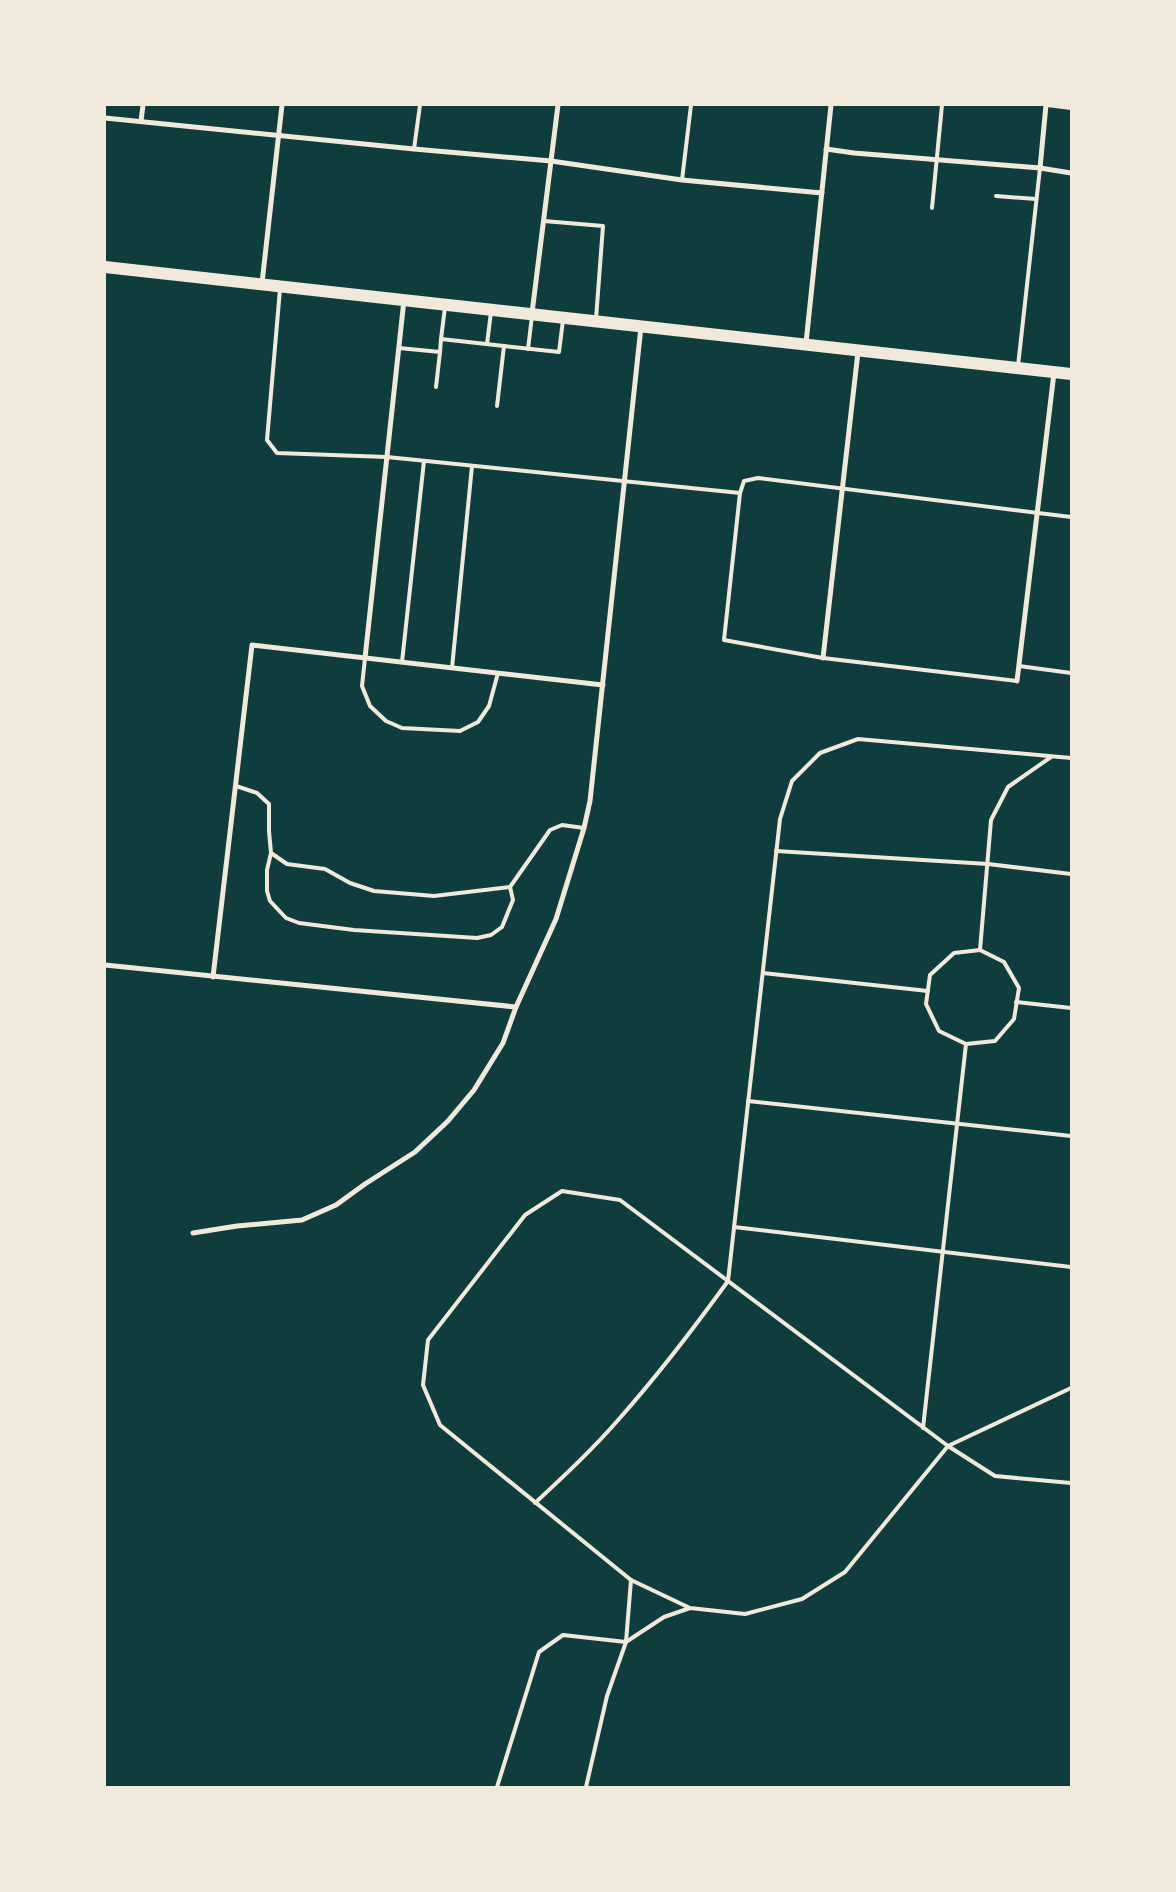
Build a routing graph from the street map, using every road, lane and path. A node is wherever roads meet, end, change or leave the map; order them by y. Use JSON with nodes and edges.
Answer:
{"nodes":[{"id":1,"x":143,"y":105,"type":"edge"},
{"id":2,"x":282,"y":105,"type":"edge"},
{"id":3,"x":420,"y":105,"type":"edge"},
{"id":4,"x":558,"y":105,"type":"edge"},
{"id":5,"x":691,"y":105,"type":"edge"},
{"id":6,"x":831,"y":105,"type":"edge"},
{"id":7,"x":942,"y":105,"type":"edge"},
{"id":8,"x":1047,"y":105,"type":"edge"},
{"id":9,"x":1071,"y":108,"type":"edge"},
{"id":10,"x":105,"y":118,"type":"edge"},
{"id":11,"x":141,"y":121,"type":"junction"},
{"id":12,"x":279,"y":134,"type":"junction"},
{"id":13,"x":414,"y":149,"type":"junction"},
{"id":14,"x":826,"y":149,"type":"junction"},
{"id":15,"x":551,"y":160,"type":"junction"},
{"id":16,"x":936,"y":160,"type":"junction"},
{"id":17,"x":1040,"y":168,"type":"junction"},
{"id":18,"x":1071,"y":173,"type":"edge"},
{"id":19,"x":682,"y":180,"type":"junction"},
{"id":20,"x":822,"y":193,"type":"junction"},
{"id":21,"x":996,"y":196,"type":"dead end"},
{"id":22,"x":1036,"y":199,"type":"junction"},
{"id":23,"x":932,"y":208,"type":"dead end"},
{"id":24,"x":544,"y":221,"type":"junction"},
{"id":25,"x":105,"y":267,"type":"edge"},
{"id":26,"x":262,"y":285,"type":"junction"},
{"id":27,"x":280,"y":287,"type":"junction"},
{"id":28,"x":404,"y":300,"type":"junction"},
{"id":29,"x":446,"y":304,"type":"junction"},
{"id":30,"x":492,"y":309,"type":"junction"},
{"id":31,"x":532,"y":313,"type":"junction"},
{"id":32,"x":563,"y":317,"type":"junction"},
{"id":33,"x":596,"y":321,"type":"junction"},
{"id":34,"x":641,"y":327,"type":"junction"},
{"id":35,"x":441,"y":339,"type":"junction"},
{"id":36,"x":487,"y":344,"type":"junction"},
{"id":37,"x":805,"y":345,"type":"junction"},
{"id":38,"x":504,"y":346,"type":"junction"},
{"id":39,"x":399,"y":348,"type":"junction"},
{"id":40,"x":528,"y":349,"type":"junction"},
{"id":41,"x":858,"y":351,"type":"junction"},
{"id":42,"x":440,"y":352,"type":"junction"},
{"id":43,"x":1017,"y":368,"type":"junction"},
{"id":44,"x":1054,"y":372,"type":"junction"},
{"id":45,"x":1071,"y":374,"type":"edge"},
{"id":46,"x":436,"y":387,"type":"dead end"},
{"id":47,"x":497,"y":406,"type":"dead end"},
{"id":48,"x":387,"y":457,"type":"junction"},
{"id":49,"x":424,"y":461,"type":"junction"},
{"id":50,"x":472,"y":466,"type":"junction"},
{"id":51,"x":625,"y":481,"type":"junction"},
{"id":52,"x":843,"y":490,"type":"junction"},
{"id":53,"x":740,"y":493,"type":"junction"},
{"id":54,"x":1037,"y":512,"type":"junction"},
{"id":55,"x":1071,"y":517,"type":"edge"},
{"id":56,"x":365,"y":658,"type":"junction"},
{"id":57,"x":823,"y":658,"type":"junction"},
{"id":58,"x":402,"y":662,"type":"junction"},
{"id":59,"x":1019,"y":666,"type":"junction"},
{"id":60,"x":452,"y":668,"type":"junction"},
{"id":61,"x":498,"y":673,"type":"junction"},
{"id":62,"x":1071,"y":673,"type":"edge"},
{"id":63,"x":1017,"y":681,"type":"joint"},
{"id":64,"x":603,"y":684,"type":"junction"},
{"id":65,"x":1052,"y":756,"type":"junction"},
{"id":66,"x":1071,"y":758,"type":"edge"},
{"id":67,"x":236,"y":786,"type":"junction"},
{"id":68,"x":584,"y":828,"type":"junction"},
{"id":69,"x":776,"y":851,"type":"junction"},
{"id":70,"x":271,"y":853,"type":"junction"},
{"id":71,"x":988,"y":864,"type":"junction"},
{"id":72,"x":1071,"y":874,"type":"edge"},
{"id":73,"x":510,"y":887,"type":"junction"},
{"id":74,"x":980,"y":950,"type":"junction"},
{"id":75,"x":105,"y":965,"type":"edge"},
{"id":76,"x":763,"y":973,"type":"junction"},
{"id":77,"x":213,"y":977,"type":"junction"},
{"id":78,"x":928,"y":991,"type":"junction"},
{"id":79,"x":1016,"y":1002,"type":"junction"},
{"id":80,"x":516,"y":1007,"type":"junction"},
{"id":81,"x":1071,"y":1008,"type":"edge"},
{"id":82,"x":966,"y":1044,"type":"junction"},
{"id":83,"x":748,"y":1101,"type":"junction"},
{"id":84,"x":957,"y":1124,"type":"junction"},
{"id":85,"x":1071,"y":1136,"type":"edge"},
{"id":86,"x":734,"y":1227,"type":"junction"},
{"id":87,"x":193,"y":1233,"type":"dead end"},
{"id":88,"x":943,"y":1252,"type":"junction"},
{"id":89,"x":1071,"y":1267,"type":"edge"},
{"id":90,"x":728,"y":1281,"type":"junction"},
{"id":91,"x":1071,"y":1388,"type":"edge"},
{"id":92,"x":923,"y":1428,"type":"junction"},
{"id":93,"x":948,"y":1446,"type":"junction"},
{"id":94,"x":1071,"y":1483,"type":"edge"},
{"id":95,"x":535,"y":1503,"type":"junction"},
{"id":96,"x":631,"y":1580,"type":"junction"},
{"id":97,"x":690,"y":1608,"type":"junction"},
{"id":98,"x":626,"y":1642,"type":"junction"},
{"id":99,"x":497,"y":1787,"type":"edge"},
{"id":100,"x":586,"y":1787,"type":"edge"}],
"edges":[{"from":1,"to":11,"type":"street"},
{"from":2,"to":12,"type":"street"},
{"from":3,"to":13,"type":"lane"},
{"from":4,"to":15,"type":"street"},
{"from":5,"to":19,"type":"lane"},
{"from":6,"to":14,"type":"street"},
{"from":7,"to":16,"type":"lane"},
{"from":8,"to":9,"type":"lane"},
{"from":8,"to":17,"type":"street"},
{"from":10,"to":11,"type":"street"},
{"from":11,"to":12,"type":"street"},
{"from":12,"to":13,"type":"street"},
{"from":12,"to":26,"type":"street"},
{"from":13,"to":15,"type":"street"},
{"from":14,"to":16,"type":"street"},
{"from":14,"to":20,"type":"street"},
{"from":15,"to":19,"type":"street"},
{"from":15,"to":24,"type":"street"},
{"from":16,"to":17,"type":"street"},
{"from":16,"to":23,"type":"lane"},
{"from":17,"to":18,"type":"street"},
{"from":17,"to":22,"type":"lane"},
{"from":19,"to":20,"type":"street"},
{"from":20,"to":37,"type":"street"},
{"from":21,"to":22,"type":"lane"},
{"from":22,"to":43,"type":"lane"},
{"from":24,"to":31,"type":"street"},
{"from":24,"to":33,"type":"lane"},
{"from":25,"to":26,"type":"main road"},
{"from":26,"to":27,"type":"main road"},
{"from":27,"to":28,"type":"main road"},
{"from":27,"to":48,"type":"lane"},
{"from":28,"to":29,"type":"main road"},
{"from":28,"to":39,"type":"street"},
{"from":29,"to":30,"type":"main road"},
{"from":29,"to":35,"type":"lane"},
{"from":30,"to":31,"type":"main road"},
{"from":30,"to":36,"type":"lane"},
{"from":31,"to":32,"type":"main road"},
{"from":31,"to":40,"type":"lane"},
{"from":32,"to":33,"type":"main road"},
{"from":32,"to":40,"type":"lane"},
{"from":33,"to":34,"type":"main road"},
{"from":34,"to":37,"type":"main road"},
{"from":34,"to":51,"type":"street"},
{"from":35,"to":36,"type":"lane"},
{"from":35,"to":42,"type":"lane"},
{"from":36,"to":38,"type":"lane"},
{"from":37,"to":41,"type":"main road"},
{"from":38,"to":40,"type":"lane"},
{"from":38,"to":47,"type":"lane"},
{"from":39,"to":42,"type":"lane"},
{"from":39,"to":48,"type":"street"},
{"from":41,"to":43,"type":"main road"},
{"from":41,"to":52,"type":"street"},
{"from":42,"to":46,"type":"lane"},
{"from":43,"to":44,"type":"main road"},
{"from":44,"to":45,"type":"main road"},
{"from":44,"to":54,"type":"street"},
{"from":48,"to":49,"type":"lane"},
{"from":48,"to":56,"type":"street"},
{"from":49,"to":50,"type":"lane"},
{"from":49,"to":58,"type":"lane"},
{"from":50,"to":51,"type":"lane"},
{"from":50,"to":60,"type":"lane"},
{"from":51,"to":53,"type":"lane"},
{"from":51,"to":64,"type":"street"},
{"from":52,"to":53,"type":"lane"},
{"from":52,"to":54,"type":"lane"},
{"from":52,"to":57,"type":"street"},
{"from":53,"to":57,"type":"lane"},
{"from":54,"to":55,"type":"lane"},
{"from":54,"to":59,"type":"street"},
{"from":56,"to":58,"type":"street"},
{"from":56,"to":61,"type":"lane"},
{"from":56,"to":67,"type":"street"},
{"from":57,"to":63,"type":"lane"},
{"from":58,"to":60,"type":"street"},
{"from":59,"to":62,"type":"lane"},
{"from":59,"to":63,"type":"street"},
{"from":60,"to":61,"type":"street"},
{"from":61,"to":64,"type":"street"},
{"from":64,"to":68,"type":"street"},
{"from":65,"to":66,"type":"lane"},
{"from":65,"to":69,"type":"lane"},
{"from":65,"to":71,"type":"lane"},
{"from":67,"to":70,"type":"lane"},
{"from":67,"to":77,"type":"street"},
{"from":68,"to":73,"type":"lane"},
{"from":68,"to":80,"type":"street"},
{"from":69,"to":71,"type":"lane"},
{"from":69,"to":76,"type":"lane"},
{"from":70,"to":73,"type":"lane"},
{"from":70,"to":73,"type":"lane"},
{"from":71,"to":72,"type":"lane"},
{"from":71,"to":74,"type":"lane"},
{"from":74,"to":78,"type":"lane"},
{"from":74,"to":79,"type":"lane"},
{"from":75,"to":77,"type":"street"},
{"from":76,"to":78,"type":"lane"},
{"from":76,"to":83,"type":"lane"},
{"from":77,"to":80,"type":"street"},
{"from":78,"to":82,"type":"lane"},
{"from":79,"to":81,"type":"lane"},
{"from":79,"to":82,"type":"lane"},
{"from":80,"to":87,"type":"street"},
{"from":82,"to":84,"type":"lane"},
{"from":83,"to":84,"type":"lane"},
{"from":83,"to":86,"type":"lane"},
{"from":84,"to":85,"type":"lane"},
{"from":84,"to":88,"type":"lane"},
{"from":86,"to":88,"type":"lane"},
{"from":86,"to":90,"type":"lane"},
{"from":88,"to":89,"type":"lane"},
{"from":88,"to":92,"type":"lane"},
{"from":90,"to":92,"type":"lane"},
{"from":90,"to":95,"type":"lane"},
{"from":90,"to":95,"type":"lane"},
{"from":91,"to":93,"type":"lane"},
{"from":92,"to":93,"type":"lane"},
{"from":93,"to":94,"type":"lane"},
{"from":93,"to":97,"type":"lane"},
{"from":95,"to":96,"type":"lane"},
{"from":96,"to":97,"type":"lane"},
{"from":96,"to":98,"type":"lane"},
{"from":97,"to":98,"type":"lane"},
{"from":98,"to":99,"type":"lane"},
{"from":98,"to":100,"type":"lane"}]}
